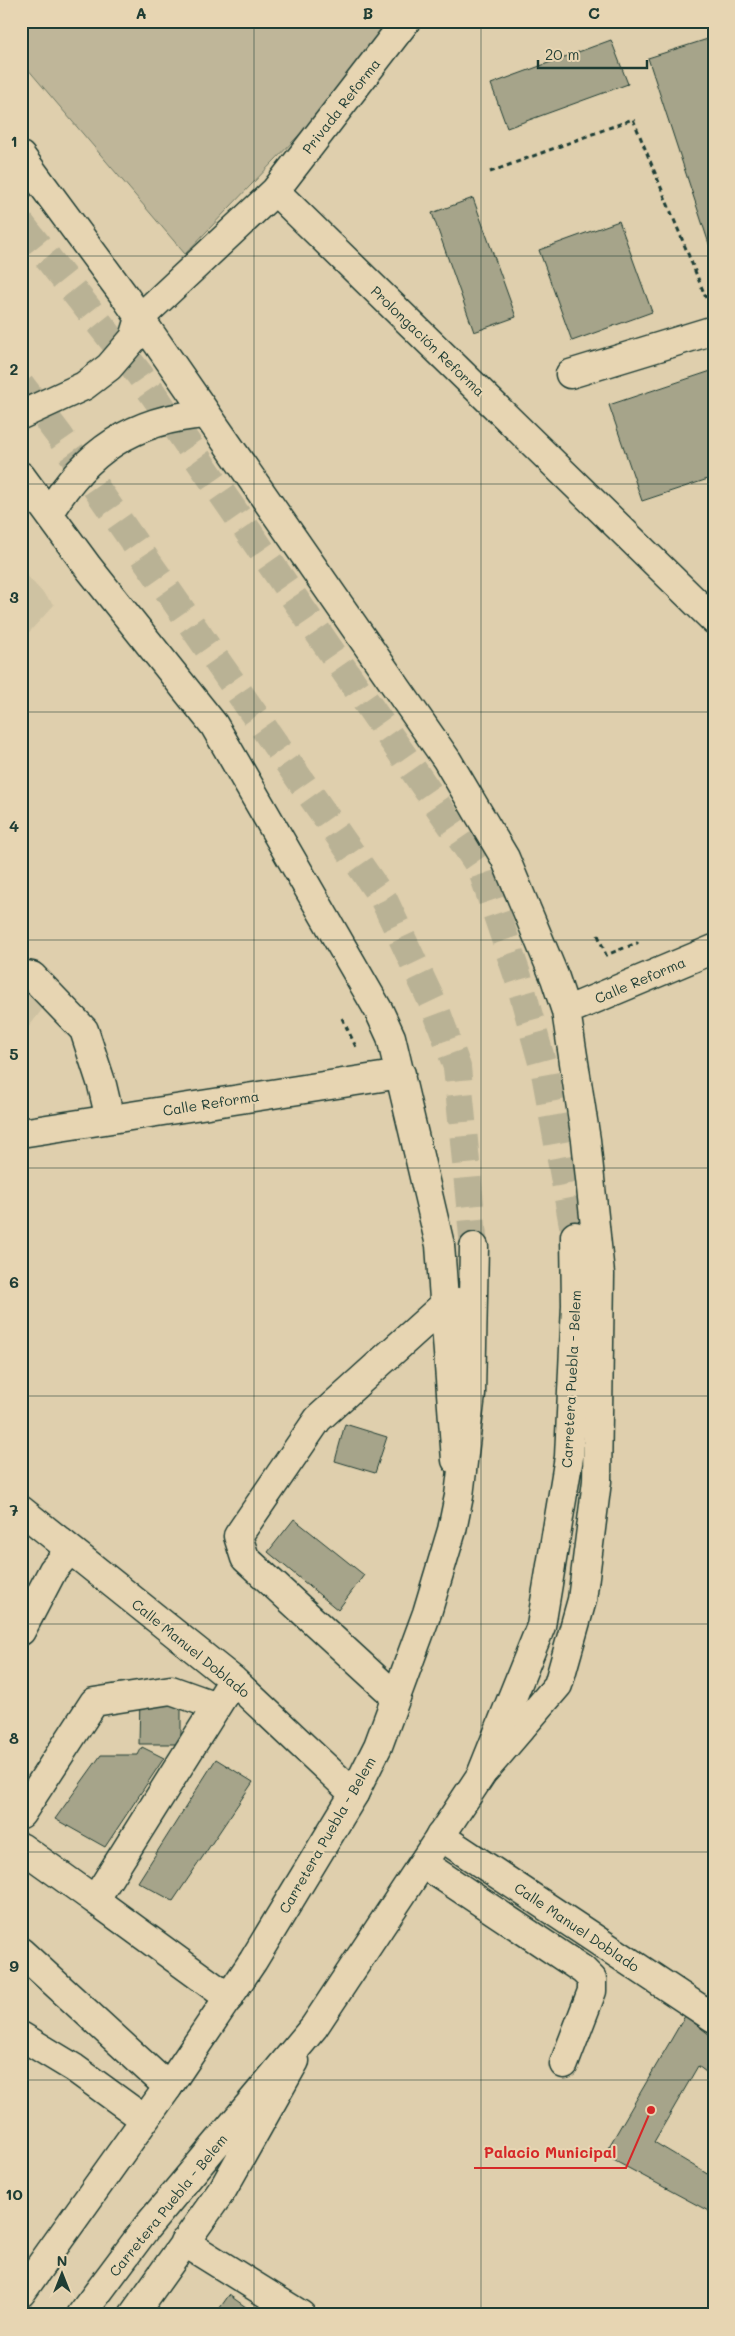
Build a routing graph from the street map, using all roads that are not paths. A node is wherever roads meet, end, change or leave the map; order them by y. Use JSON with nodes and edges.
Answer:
{"nodes":[{"id":1,"x":406,"y":21,"type":"edge"},
{"id":2,"x":21,"y":156,"type":"edge"},
{"id":3,"x":275,"y":191,"type":"junction"},
{"id":4,"x":140,"y":318,"type":"junction"},
{"id":5,"x":714,"y":330,"type":"edge"},
{"id":6,"x":570,"y":374,"type":"dead end"},
{"id":7,"x":21,"y":414,"type":"edge"},
{"id":8,"x":205,"y":414,"type":"junction"},
{"id":9,"x":21,"y":476,"type":"edge"},
{"id":10,"x":49,"y":513,"type":"junction"},
{"id":11,"x":714,"y":620,"type":"edge"},
{"id":12,"x":714,"y":949,"type":"edge"},
{"id":13,"x":21,"y":974,"type":"edge"},
{"id":14,"x":566,"y":1012,"type":"junction"},
{"id":15,"x":401,"y":1074,"type":"junction"},
{"id":16,"x":110,"y":1119,"type":"junction"},
{"id":17,"x":21,"y":1133,"type":"edge"},
{"id":18,"x":575,"y":1236,"type":"tunnel mouth"},
{"id":19,"x":474,"y":1247,"type":"tunnel mouth"},
{"id":20,"x":474,"y":1298,"type":"junction"},
{"id":21,"x":444,"y":1305,"type":"junction"},
{"id":22,"x":459,"y":1496,"type":"junction"},
{"id":23,"x":21,"y":1510,"type":"edge"},
{"id":24,"x":70,"y":1550,"type":"junction"},
{"id":25,"x":21,"y":1631,"type":"edge"},
{"id":26,"x":232,"y":1680,"type":"junction"},
{"id":27,"x":396,"y":1697,"type":"junction"},
{"id":28,"x":216,"y":1706,"type":"junction"},
{"id":29,"x":481,"y":1775,"type":"junction"},
{"id":30,"x":354,"y":1794,"type":"junction"},
{"id":31,"x":21,"y":1814,"type":"edge"},
{"id":32,"x":440,"y":1836,"type":"junction"},
{"id":33,"x":21,"y":1848,"type":"edge"},
{"id":34,"x":424,"y":1864,"type":"junction"},
{"id":35,"x":95,"y":1900,"type":"junction"},
{"id":36,"x":21,"y":1952,"type":"edge"},
{"id":37,"x":228,"y":1998,"type":"junction"},
{"id":38,"x":714,"y":2018,"type":"edge"},
{"id":39,"x":314,"y":2027,"type":"junction"},
{"id":40,"x":21,"y":2036,"type":"edge"},
{"id":41,"x":564,"y":2064,"type":"dead end"},
{"id":42,"x":168,"y":2087,"type":"junction"},
{"id":43,"x":144,"y":2119,"type":"junction"},
{"id":44,"x":70,"y":2222,"type":"junction"},
{"id":45,"x":184,"y":2242,"type":"junction"},
{"id":46,"x":21,"y":2268,"type":"edge"},
{"id":47,"x":21,"y":2293,"type":"edge"},
{"id":48,"x":145,"y":2311,"type":"edge"},
{"id":49,"x":81,"y":2315,"type":"edge"},
{"id":50,"x":301,"y":2315,"type":"edge"}],
"edges":[{"from":1,"to":3,"type":"street","name":"Privada Reforma"},
{"from":2,"to":4,"type":"street"},
{"from":3,"to":4,"type":"street"},
{"from":3,"to":11,"type":"street","name":"Prolongación Reforma"},
{"from":4,"to":7,"type":"street"},
{"from":4,"to":8,"type":"street"},
{"from":5,"to":6,"type":"street"},
{"from":8,"to":10,"type":"street"},
{"from":8,"to":14,"type":"street"},
{"from":9,"to":10,"type":"street"},
{"from":10,"to":15,"type":"street"},
{"from":12,"to":14,"type":"street","name":"Calle Reforma"},
{"from":13,"to":16,"type":"street"},
{"from":14,"to":29,"type":"street"},
{"from":15,"to":16,"type":"street","name":"Calle Reforma"},
{"from":15,"to":21,"type":"street"},
{"from":16,"to":17,"type":"street","name":"Calle Reforma"},
{"from":18,"to":29,"type":"street","name":"Carretera Puebla - Belem"},
{"from":19,"to":20,"type":"street","name":"Carretera Puebla - Belem"},
{"from":20,"to":21,"type":"street"},
{"from":20,"to":22,"type":"street","name":"Carretera Puebla - Belem"},
{"from":21,"to":22,"type":"street"},
{"from":21,"to":27,"type":"street"},
{"from":22,"to":27,"type":"street","name":"Carretera Puebla - Belem"},
{"from":23,"to":24,"type":"street","name":"Calle Manuel Doblado"},
{"from":24,"to":25,"type":"street"},
{"from":24,"to":26,"type":"street","name":"Calle Manuel Doblado"},
{"from":26,"to":28,"type":"street"},
{"from":26,"to":30,"type":"street","name":"Calle Manuel Doblado"},
{"from":27,"to":30,"type":"street","name":"Carretera Puebla - Belem"},
{"from":28,"to":31,"type":"street"},
{"from":28,"to":35,"type":"street"},
{"from":29,"to":32,"type":"street","name":"Carretera Puebla - Belem"},
{"from":30,"to":37,"type":"street","name":"Carretera Puebla - Belem"},
{"from":32,"to":34,"type":"street","name":"Carretera Puebla - Belem"},
{"from":32,"to":38,"type":"street","name":"Calle Manuel Doblado"},
{"from":33,"to":35,"type":"street"},
{"from":34,"to":39,"type":"street","name":"Carretera Puebla - Belem"},
{"from":34,"to":41,"type":"street"},
{"from":35,"to":37,"type":"street"},
{"from":36,"to":42,"type":"street"},
{"from":37,"to":42,"type":"street","name":"Carretera Puebla - Belem"},
{"from":39,"to":45,"type":"street","name":"Carretera Puebla - Belem"},
{"from":39,"to":49,"type":"street","name":"Carretera Puebla - Belem"},
{"from":40,"to":43,"type":"street"},
{"from":42,"to":43,"type":"street","name":"Carretera Puebla - Belem"},
{"from":43,"to":44,"type":"street","name":"Carretera Puebla - Belem"},
{"from":44,"to":46,"type":"street","name":"Carretera Puebla - Belem"},
{"from":44,"to":47,"type":"street","name":"Carretera Puebla - Belem"},
{"from":45,"to":48,"type":"street","name":"Carretera Puebla - Belem"},
{"from":45,"to":50,"type":"street"}]}
